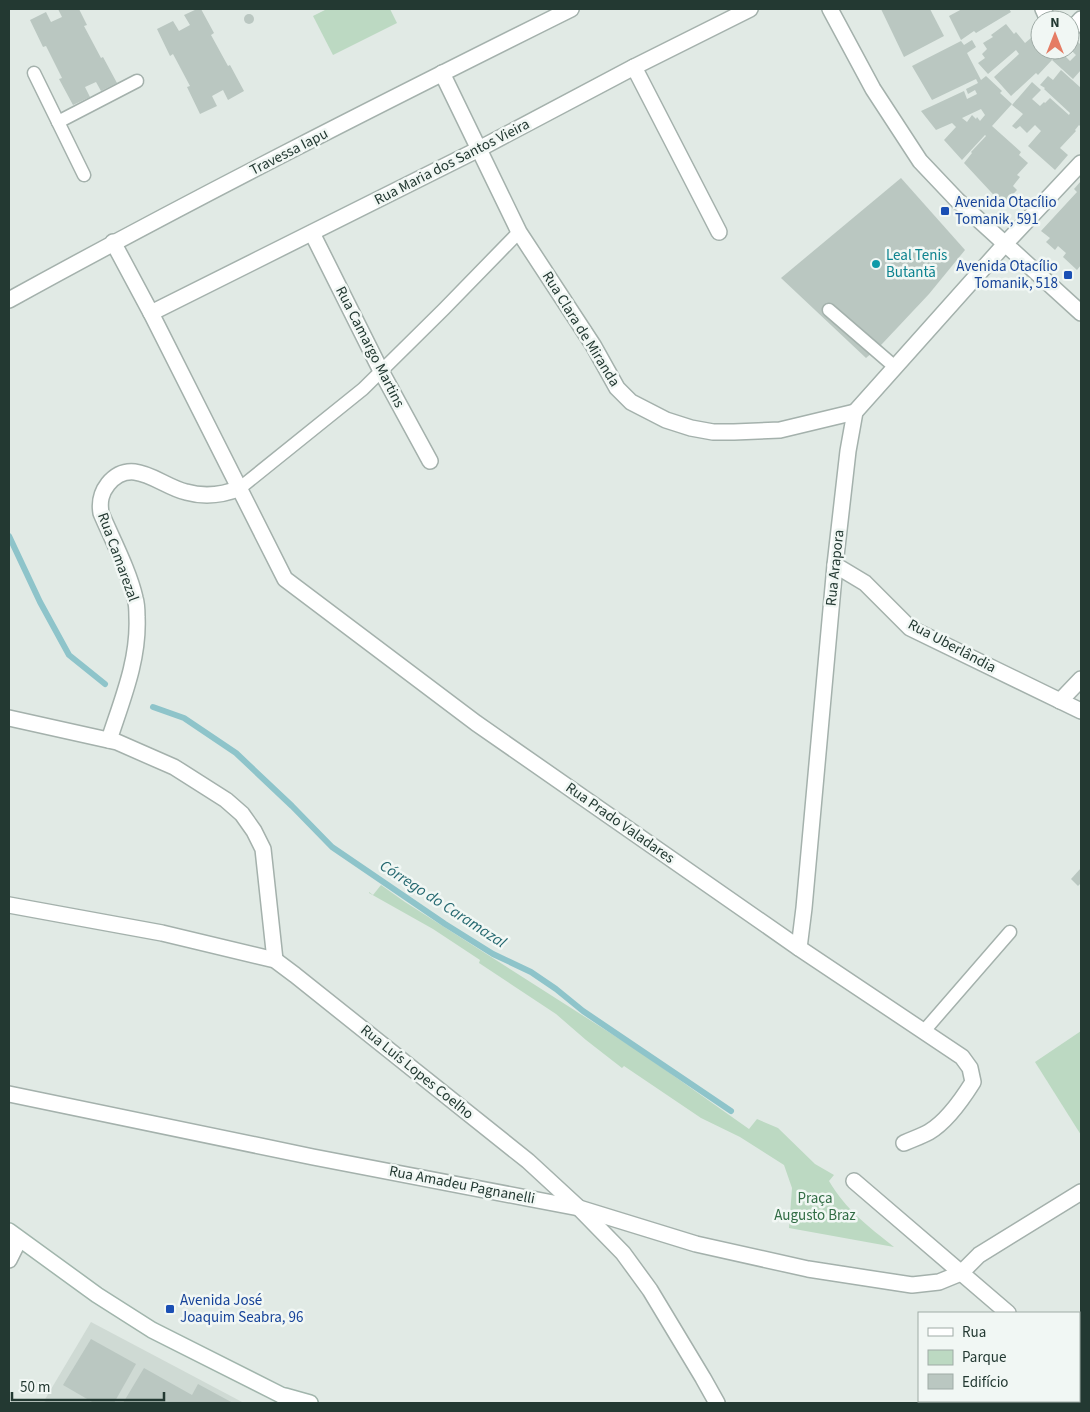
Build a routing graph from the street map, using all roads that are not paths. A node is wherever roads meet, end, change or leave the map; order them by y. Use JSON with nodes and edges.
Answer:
{"nodes":[{"id":1,"x":571,"y":9,"type":"edge"},
{"id":2,"x":750,"y":9,"type":"edge"},
{"id":3,"x":830,"y":9,"type":"edge"},
{"id":4,"x":634,"y":67,"type":"junction"},
{"id":5,"x":34,"y":73,"type":"dead end"},
{"id":6,"x":442,"y":73,"type":"junction"},
{"id":7,"x":137,"y":81,"type":"dead end"},
{"id":8,"x":58,"y":122,"type":"junction"},
{"id":9,"x":479,"y":149,"type":"junction"},
{"id":10,"x":1081,"y":163,"type":"edge"},
{"id":11,"x":84,"y":175,"type":"dead end"},
{"id":12,"x":519,"y":232,"type":"junction"},
{"id":13,"x":719,"y":232,"type":"dead end"},
{"id":14,"x":312,"y":233,"type":"junction"},
{"id":15,"x":113,"y":242,"type":"junction"},
{"id":16,"x":1005,"y":244,"type":"junction"},
{"id":17,"x":9,"y":300,"type":"edge"},
{"id":18,"x":828,"y":310,"type":"dead end"},
{"id":19,"x":151,"y":313,"type":"junction"},
{"id":20,"x":1081,"y":313,"type":"edge"},
{"id":21,"x":895,"y":367,"type":"junction"},
{"id":22,"x":381,"y":371,"type":"junction"},
{"id":23,"x":855,"y":412,"type":"junction"},
{"id":24,"x":430,"y":461,"type":"dead end"},
{"id":25,"x":240,"y":488,"type":"junction"},
{"id":26,"x":835,"y":565,"type":"junction"},
{"id":27,"x":1081,"y":679,"type":"edge"},
{"id":28,"x":1060,"y":701,"type":"junction"},
{"id":29,"x":1081,"y":710,"type":"edge"},
{"id":30,"x":9,"y":718,"type":"edge"},
{"id":31,"x":109,"y":740,"type":"junction"},
{"id":32,"x":9,"y":905,"type":"edge"},
{"id":33,"x":1010,"y":932,"type":"dead end"},
{"id":34,"x":799,"y":948,"type":"junction"},
{"id":35,"x":275,"y":960,"type":"junction"},
{"id":36,"x":924,"y":1031,"type":"junction"},
{"id":37,"x":9,"y":1094,"type":"edge"},
{"id":38,"x":904,"y":1143,"type":"dead end"},
{"id":39,"x":854,"y":1181,"type":"dead end"},
{"id":40,"x":1081,"y":1192,"type":"edge"},
{"id":41,"x":579,"y":1208,"type":"junction"},
{"id":42,"x":14,"y":1235,"type":"edge"},
{"id":43,"x":9,"y":1260,"type":"edge"},
{"id":44,"x":960,"y":1273,"type":"junction"},
{"id":45,"x":1007,"y":1312,"type":"edge"},
{"id":46,"x":288,"y":1399,"type":"edge"},
{"id":47,"x":310,"y":1403,"type":"edge"},
{"id":48,"x":717,"y":1403,"type":"edge"}],
"edges":[{"from":1,"to":6,"type":"street","name":"Travessa Iapu"},
{"from":2,"to":4,"type":"street","name":"Rua Maria dos Santos Vieira"},
{"from":3,"to":16,"type":"street"},
{"from":4,"to":9,"type":"street","name":"Rua Maria dos Santos Vieira"},
{"from":4,"to":13,"type":"street"},
{"from":5,"to":8,"type":"lane"},
{"from":6,"to":9,"type":"street","name":"Rua Clara de Miranda"},
{"from":6,"to":15,"type":"street","name":"Travessa Iapu"},
{"from":7,"to":8,"type":"lane"},
{"from":8,"to":11,"type":"lane"},
{"from":9,"to":12,"type":"street","name":"Rua Clara de Miranda"},
{"from":9,"to":14,"type":"street","name":"Rua Maria dos Santos Vieira"},
{"from":10,"to":16,"type":"street"},
{"from":12,"to":22,"type":"lane"},
{"from":12,"to":23,"type":"street","name":"Rua Clara de Miranda"},
{"from":14,"to":19,"type":"street","name":"Rua Maria dos Santos Vieira"},
{"from":14,"to":22,"type":"street","name":"Rua Camargo Martins"},
{"from":15,"to":17,"type":"street","name":"Travessa Iapu"},
{"from":15,"to":19,"type":"street"},
{"from":16,"to":20,"type":"street"},
{"from":16,"to":21,"type":"street"},
{"from":18,"to":21,"type":"lane"},
{"from":19,"to":25,"type":"street"},
{"from":21,"to":23,"type":"street"},
{"from":22,"to":24,"type":"street","name":"Rua Camargo Martins"},
{"from":22,"to":25,"type":"lane"},
{"from":23,"to":26,"type":"street","name":"Rua Arapora"},
{"from":25,"to":31,"type":"street","name":"Rua Camarezal"},
{"from":25,"to":34,"type":"street","name":"Rua Prado Valadares"},
{"from":26,"to":28,"type":"street","name":"Rua Uberlândia"},
{"from":26,"to":34,"type":"street","name":"Rua Arapora"},
{"from":27,"to":28,"type":"street"},
{"from":28,"to":29,"type":"street","name":"Rua Uberlândia"},
{"from":30,"to":31,"type":"street"},
{"from":31,"to":35,"type":"street"},
{"from":32,"to":35,"type":"street","name":"Rua Luís Lopes Coelho"},
{"from":33,"to":36,"type":"lane"},
{"from":34,"to":36,"type":"street","name":"Rua Prado Valadares"},
{"from":35,"to":41,"type":"street","name":"Rua Luís Lopes Coelho"},
{"from":36,"to":38,"type":"street","name":"Rua Prado Valadares"},
{"from":37,"to":41,"type":"street","name":"Rua Amadeu Pagnanelli"},
{"from":39,"to":44,"type":"street"},
{"from":40,"to":44,"type":"street"},
{"from":41,"to":44,"type":"street","name":"Rua Amadeu Pagnanelli"},
{"from":41,"to":48,"type":"street","name":"Rua Luís Lopes Coelho"},
{"from":42,"to":43,"type":"street"},
{"from":42,"to":46,"type":"street"},
{"from":44,"to":45,"type":"street"},
{"from":46,"to":47,"type":"street"}]}
